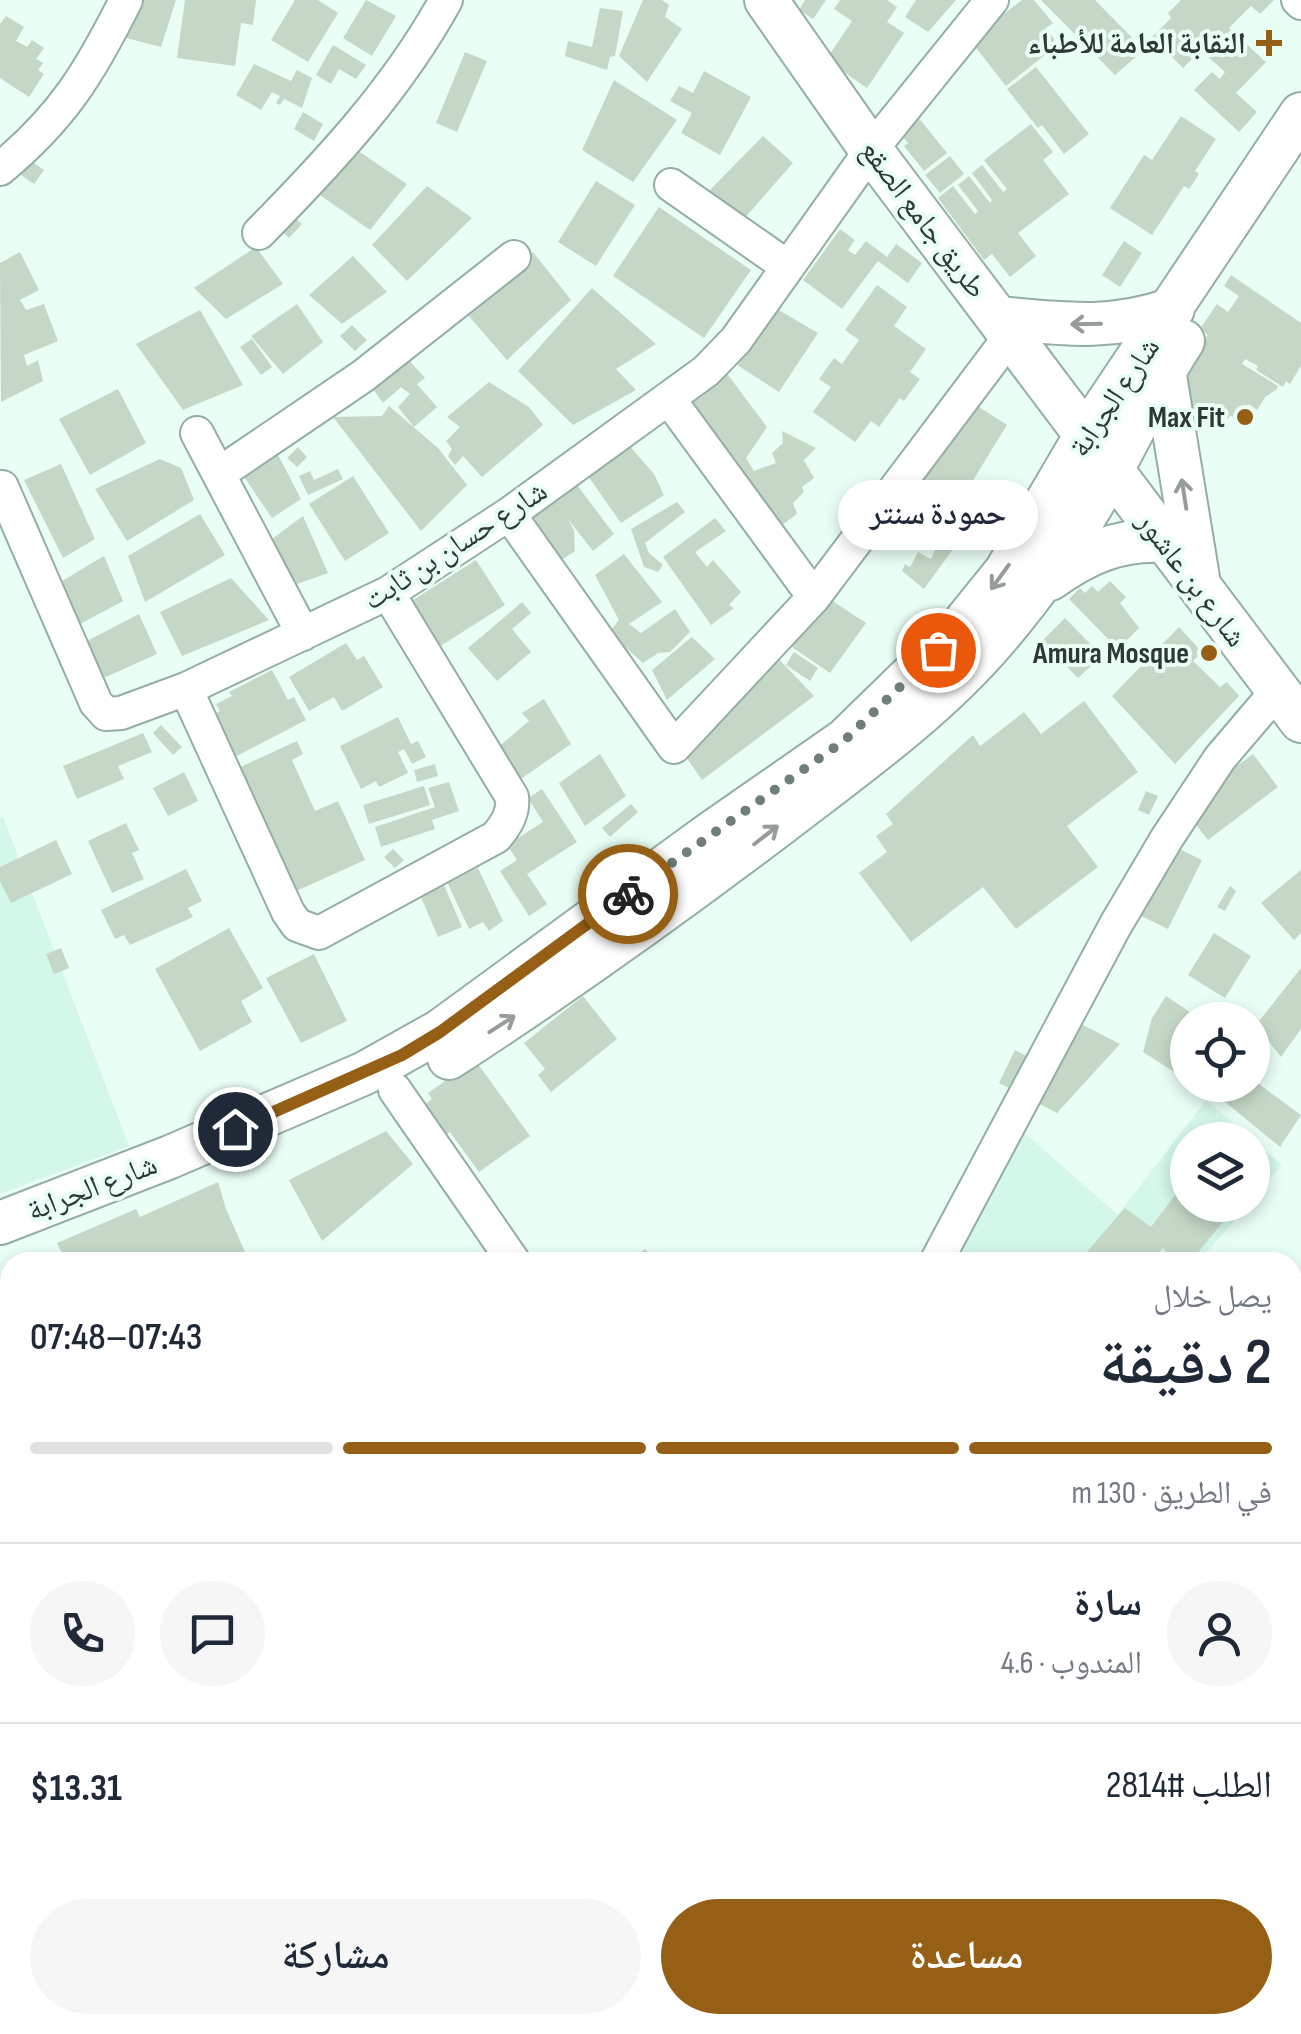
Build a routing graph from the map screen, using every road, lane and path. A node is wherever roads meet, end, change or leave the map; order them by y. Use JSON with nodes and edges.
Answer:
{"nodes":[{"id":1,"x":126,"y":0,"type":"edge"},
{"id":2,"x":446,"y":0,"type":"edge"},
{"id":3,"x":766,"y":0,"type":"edge"},
{"id":4,"x":992,"y":0,"type":"edge"},
{"id":5,"x":1301,"y":114,"type":"edge"},
{"id":6,"x":871,"y":150,"type":"junction"},
{"id":7,"x":1301,"y":166,"type":"edge"},
{"id":8,"x":0,"y":169,"type":"edge"},
{"id":9,"x":671,"y":185,"type":"dead end"},
{"id":10,"x":259,"y":233,"type":"dead end"},
{"id":11,"x":514,"y":257,"type":"dead end"},
{"id":12,"x":788,"y":267,"type":"junction"},
{"id":13,"x":1173,"y":309,"type":"junction"},
{"id":14,"x":1005,"y":326,"type":"junction"},
{"id":15,"x":1164,"y":370,"type":"junction"},
{"id":16,"x":669,"y":399,"type":"junction"},
{"id":17,"x":197,"y":433,"type":"dead end"},
{"id":18,"x":1086,"y":435,"type":"junction"},
{"id":19,"x":1112,"y":471,"type":"junction"},
{"id":20,"x":220,"y":473,"type":"junction"},
{"id":21,"x":2,"y":486,"type":"edge"},
{"id":22,"x":509,"y":514,"type":"junction"},
{"id":23,"x":1162,"y":541,"type":"junction"},
{"id":24,"x":1200,"y":590,"type":"junction"},
{"id":25,"x":1033,"y":591,"type":"junction"},
{"id":26,"x":388,"y":593,"type":"junction"},
{"id":27,"x":814,"y":597,"type":"junction"},
{"id":28,"x":303,"y":634,"type":"junction"},
{"id":29,"x":186,"y":688,"type":"junction"},
{"id":30,"x":1289,"y":706,"type":"edge"},
{"id":31,"x":395,"y":1090,"type":"junction"},
{"id":32,"x":7,"y":1234,"type":"edge"},
{"id":33,"x":507,"y":1252,"type":"edge"},
{"id":34,"x":941,"y":1252,"type":"edge"}],
"edges":[{"from":1,"to":8,"type":"street"},
{"from":2,"to":10,"type":"street"},
{"from":3,"to":6,"type":"main road","name":"طريق جامع الصقع"},
{"from":4,"to":6,"type":"street","name":"شارع حسان بن ثابت"},
{"from":5,"to":13,"type":"main road","name":"شارع الجرابة"},
{"from":6,"to":12,"type":"street","name":"شارع حسان بن ثابت"},
{"from":6,"to":14,"type":"main road","name":"طريق جامع الصقع"},
{"from":7,"to":15,"type":"main road","name":"شارع الجرابة"},
{"from":9,"to":12,"type":"street"},
{"from":11,"to":20,"type":"street"},
{"from":12,"to":16,"type":"street","name":"شارع حسان بن ثابت"},
{"from":13,"to":14,"type":"main road","one_way":true},
{"from":13,"to":18,"type":"main road","name":"شارع الجرابة"},
{"from":14,"to":18,"type":"main road","name":"طريق جامع الصقع"},
{"from":14,"to":27,"type":"street"},
{"from":15,"to":19,"type":"main road","name":"شارع الجرابة"},
{"from":24,"to":15,"type":"main road","one_way":true},
{"from":16,"to":22,"type":"street","name":"شارع حسان بن ثابت"},
{"from":16,"to":27,"type":"street"},
{"from":17,"to":20,"type":"street"},
{"from":18,"to":19,"type":"main road","name":"شارع بن عاشور"},
{"from":18,"to":32,"type":"main road","name":"شارع الجرابة","one_way":true},
{"from":19,"to":23,"type":"main road","name":"شارع بن عاشور"},
{"from":19,"to":25,"type":"main road","name":"شارع الجرابة"},
{"from":20,"to":28,"type":"street"},
{"from":21,"to":29,"type":"street","name":"شارع حسان بن ثابت"},
{"from":22,"to":26,"type":"street","name":"شارع حسان بن ثابت"},
{"from":22,"to":27,"type":"street"},
{"from":23,"to":24,"type":"main road","name":"شارع بن عاشور"},
{"from":23,"to":25,"type":"main road"},
{"from":24,"to":30,"type":"main road","name":"شارع بن عاشور"},
{"from":31,"to":25,"type":"main road","name":"شارع الجرابة","one_way":true},
{"from":26,"to":28,"type":"street","name":"شارع حسان بن ثابت"},
{"from":26,"to":29,"type":"street"},
{"from":28,"to":29,"type":"street","name":"شارع حسان بن ثابت"},
{"from":30,"to":34,"type":"street"},
{"from":31,"to":32,"type":"main road","name":"شارع الجرابة"},
{"from":31,"to":33,"type":"street"}]}
